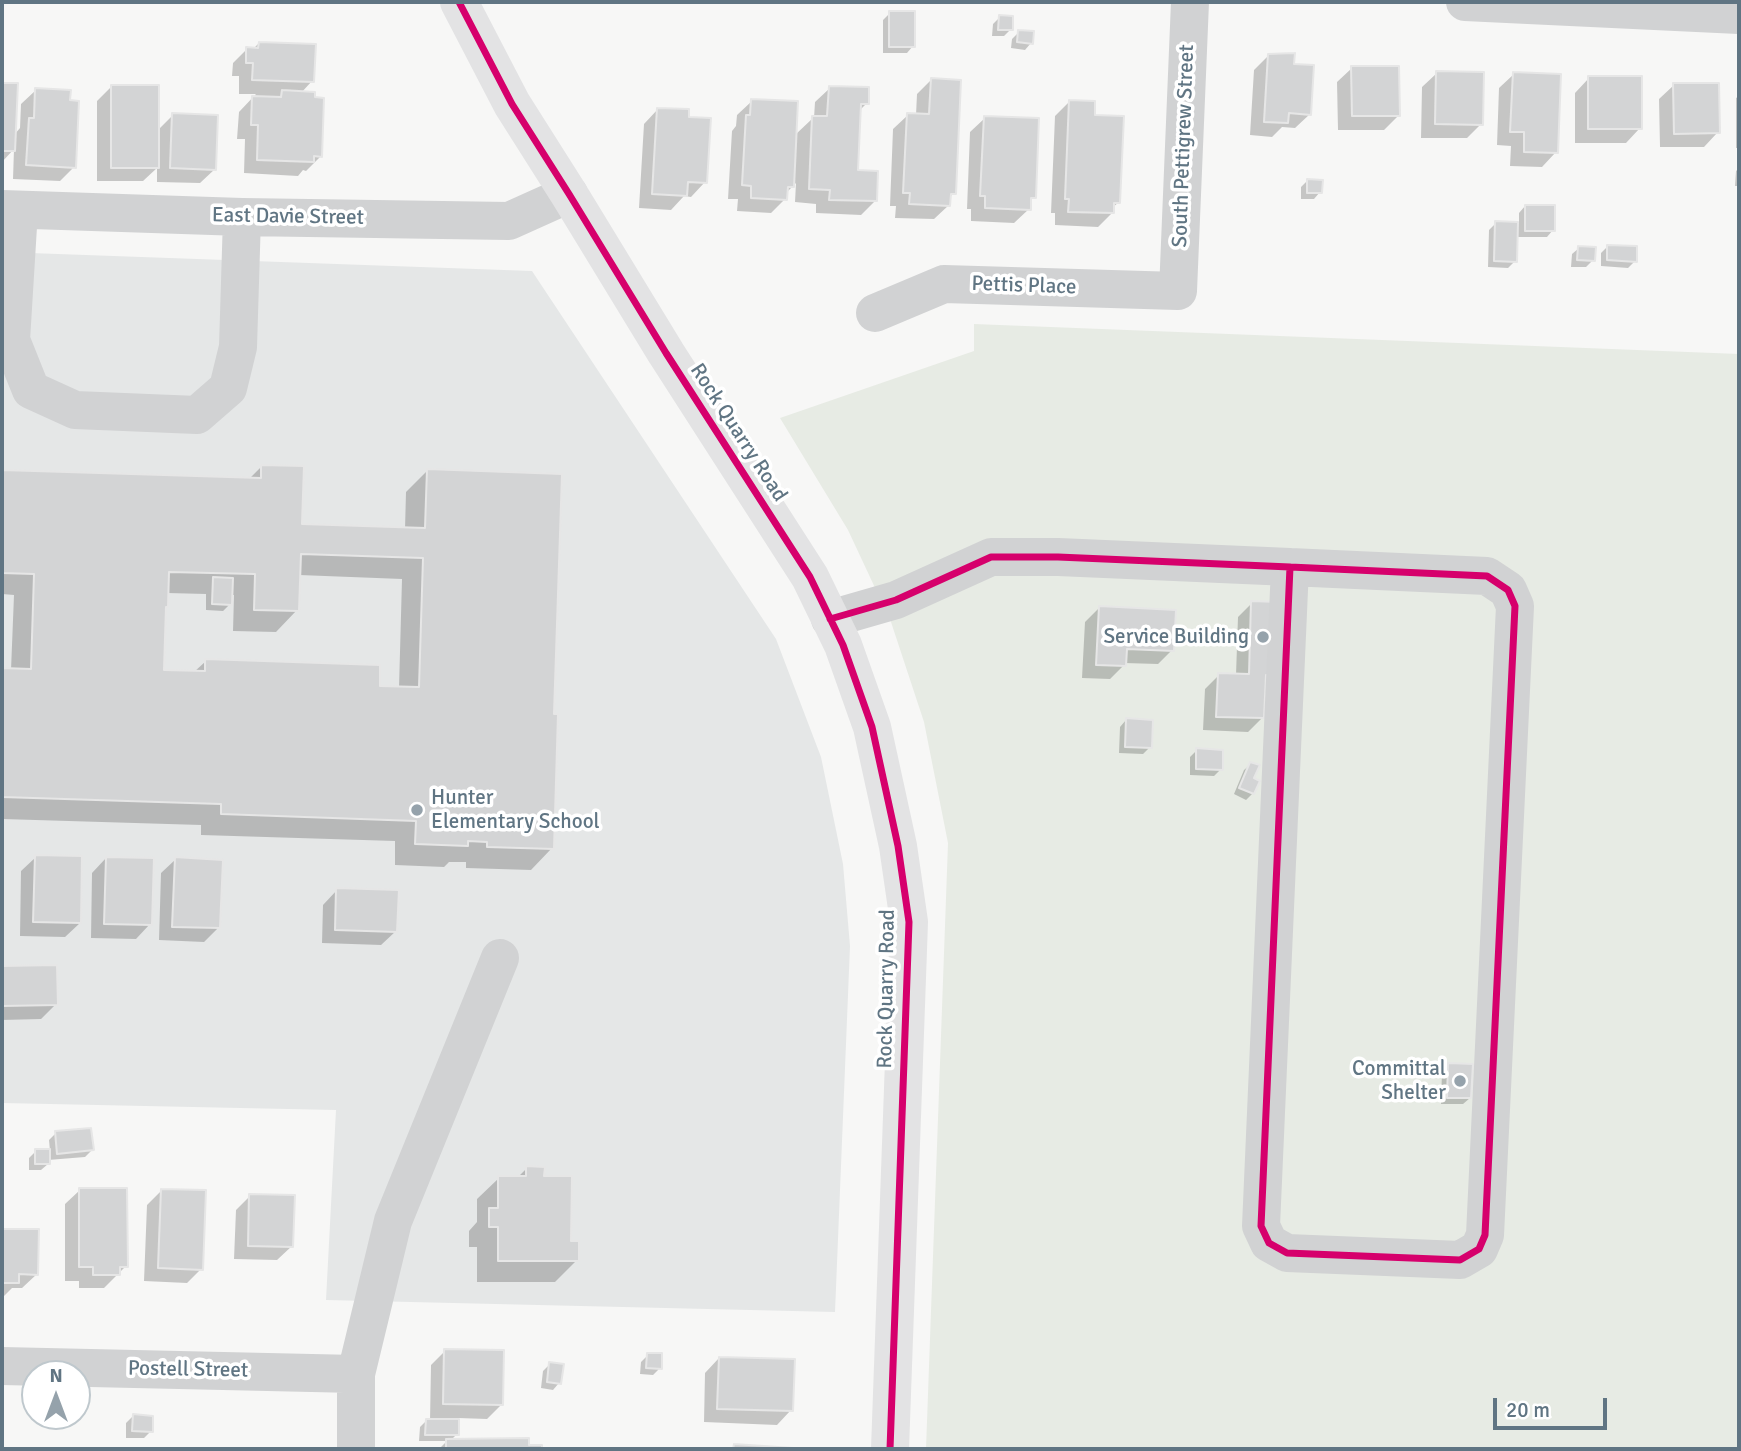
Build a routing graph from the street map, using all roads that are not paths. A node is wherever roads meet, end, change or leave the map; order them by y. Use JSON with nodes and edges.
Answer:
{"nodes":[{"id":1,"x":459,"y":2,"type":"edge"},
{"id":2,"x":1190,"y":2,"type":"edge"},
{"id":3,"x":1465,"y":2,"type":"edge"},
{"id":4,"x":1739,"y":15,"type":"edge"},
{"id":5,"x":569,"y":194,"type":"junction"},
{"id":6,"x":10,"y":209,"type":"edge"},
{"id":7,"x":242,"y":217,"type":"junction"},
{"id":8,"x":1178,"y":291,"type":"joint"},
{"id":9,"x":875,"y":313,"type":"dead end"},
{"id":10,"x":1290,"y":567,"type":"junction"},
{"id":11,"x":830,"y":620,"type":"junction"},
{"id":12,"x":500,"y":958,"type":"dead end"},
{"id":13,"x":2,"y":1366,"type":"edge"},
{"id":14,"x":356,"y":1383,"type":"junction"},
{"id":15,"x":356,"y":1449,"type":"edge"},
{"id":16,"x":890,"y":1449,"type":"edge"}],
"edges":[{"from":1,"to":5,"type":"main road","name":"Rock Quarry Road"},
{"from":2,"to":8,"type":"street","name":"South Pettigrew Street"},
{"from":3,"to":4,"type":"street"},
{"from":5,"to":7,"type":"street","name":"East Davie Street"},
{"from":5,"to":11,"type":"main road","name":"Rock Quarry Road"},
{"from":6,"to":7,"type":"street","name":"East Davie Street"},
{"from":6,"to":7,"type":"street"},
{"from":8,"to":9,"type":"street","name":"Pettis Place"},
{"from":10,"to":10,"type":"street"},
{"from":10,"to":11,"type":"street"},
{"from":11,"to":16,"type":"main road","name":"Rock Quarry Road"},
{"from":12,"to":14,"type":"street"},
{"from":13,"to":14,"type":"street","name":"Postell Street"},
{"from":14,"to":15,"type":"street"}]}
